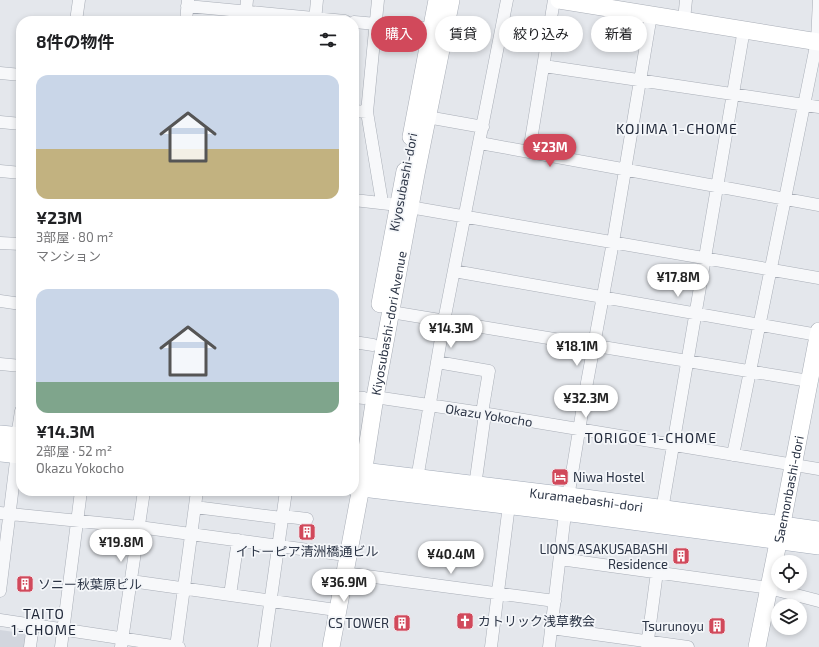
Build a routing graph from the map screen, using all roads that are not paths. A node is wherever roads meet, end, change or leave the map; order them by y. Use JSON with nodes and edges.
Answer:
{"nodes":[{"id":1,"x":78,"y":0,"type":"edge"},
{"id":2,"x":317,"y":0,"type":"edge"},
{"id":3,"x":378,"y":0,"type":"edge"},
{"id":4,"x":439,"y":0,"type":"edge"},
{"id":5,"x":507,"y":0,"type":"edge"},
{"id":6,"x":554,"y":0,"type":"edge"},
{"id":7,"x":559,"y":0,"type":"edge"},
{"id":8,"x":686,"y":0,"type":"edge"},
{"id":9,"x":819,"y":0,"type":"edge"},
{"id":10,"x":188,"y":3,"type":"edge"},
{"id":11,"x":246,"y":11,"type":"edge"},
{"id":12,"x":651,"y":15,"type":"junction"},
{"id":13,"x":76,"y":16,"type":"edge"},
{"id":14,"x":187,"y":16,"type":"edge"},
{"id":15,"x":284,"y":16,"type":"edge"},
{"id":16,"x":315,"y":16,"type":"edge"},
{"id":17,"x":377,"y":16,"type":"edge"},
{"id":18,"x":684,"y":20,"type":"junction"},
{"id":19,"x":359,"y":22,"type":"edge"},
{"id":20,"x":371,"y":24,"type":"edge"},
{"id":21,"x":427,"y":28,"type":"edge"},
{"id":22,"x":433,"y":29,"type":"junction"},
{"id":23,"x":744,"y":30,"type":"junction"},
{"id":24,"x":818,"y":41,"type":"edge"},
{"id":25,"x":373,"y":52,"type":"edge"},
{"id":26,"x":544,"y":66,"type":"junction"},
{"id":27,"x":0,"y":73,"type":"edge"},
{"id":28,"x":16,"y":75,"type":"edge"},
{"id":29,"x":640,"y":80,"type":"junction"},
{"id":30,"x":733,"y":94,"type":"junction"},
{"id":31,"x":804,"y":105,"type":"junction"},
{"id":32,"x":819,"y":107,"type":"edge"},
{"id":33,"x":359,"y":111,"type":"edge"},
{"id":34,"x":367,"y":112,"type":"junction"},
{"id":35,"x":427,"y":117,"type":"junction"},
{"id":36,"x":0,"y":122,"type":"edge"},
{"id":37,"x":16,"y":124,"type":"edge"},
{"id":38,"x":483,"y":127,"type":"junction"},
{"id":39,"x":480,"y":143,"type":"junction"},
{"id":40,"x":529,"y":152,"type":"junction"},
{"id":41,"x":625,"y":170,"type":"junction"},
{"id":42,"x":0,"y":171,"type":"edge"},
{"id":43,"x":16,"y":173,"type":"edge"},
{"id":44,"x":717,"y":187,"type":"junction"},
{"id":45,"x":784,"y":199,"type":"junction"},
{"id":46,"x":359,"y":201,"type":"edge"},
{"id":47,"x":397,"y":205,"type":"junction"},
{"id":48,"x":819,"y":205,"type":"edge"},
{"id":49,"x":466,"y":217,"type":"junction"},
{"id":50,"x":613,"y":242,"type":"junction"},
{"id":51,"x":0,"y":243,"type":"edge"},
{"id":52,"x":16,"y":244,"type":"edge"},
{"id":53,"x":704,"y":258,"type":"junction"},
{"id":54,"x":770,"y":270,"type":"junction"},
{"id":55,"x":454,"y":271,"type":"junction"},
{"id":56,"x":819,"y":278,"type":"edge"},
{"id":57,"x":603,"y":297,"type":"junction"},
{"id":58,"x":0,"y":302,"type":"edge"},
{"id":59,"x":16,"y":304,"type":"edge"},
{"id":60,"x":390,"y":312,"type":"junction"},
{"id":61,"x":695,"y":313,"type":"junction"},
{"id":62,"x":444,"y":320,"type":"junction"},
{"id":63,"x":759,"y":325,"type":"junction"},
{"id":64,"x":819,"y":333,"type":"edge"},
{"id":65,"x":359,"y":343,"type":"edge"},
{"id":66,"x":373,"y":345,"type":"junction"},
{"id":67,"x":594,"y":345,"type":"junction"},
{"id":68,"x":687,"y":360,"type":"junction"},
{"id":69,"x":437,"y":362,"type":"junction"},
{"id":70,"x":0,"y":364,"type":"edge"},
{"id":71,"x":16,"y":366,"type":"edge"},
{"id":72,"x":749,"y":371,"type":"junction"},
{"id":73,"x":809,"y":381,"type":"junction"},
{"id":74,"x":364,"y":398,"type":"edge"},
{"id":75,"x":429,"y":405,"type":"junction"},
{"id":76,"x":483,"y":413,"type":"junction"},
{"id":77,"x":579,"y":430,"type":"junction"},
{"id":78,"x":16,"y":432,"type":"edge"},
{"id":79,"x":13,"y":445,"type":"edge"},
{"id":80,"x":673,"y":446,"type":"junction"},
{"id":81,"x":359,"y":448,"type":"edge"},
{"id":82,"x":733,"y":455,"type":"junction"},
{"id":83,"x":793,"y":465,"type":"junction"},
{"id":84,"x":819,"y":469,"type":"edge"},
{"id":85,"x":359,"y":478,"type":"edge"},
{"id":86,"x":359,"y":479,"type":"edge"},
{"id":87,"x":417,"y":479,"type":"junction"},
{"id":88,"x":475,"y":486,"type":"junction"},
{"id":89,"x":80,"y":496,"type":"edge"},
{"id":90,"x":143,"y":496,"type":"edge"},
{"id":91,"x":196,"y":496,"type":"edge"},
{"id":92,"x":285,"y":496,"type":"edge"},
{"id":93,"x":352,"y":496,"type":"edge"},
{"id":94,"x":354,"y":496,"type":"edge"},
{"id":95,"x":568,"y":504,"type":"junction"},
{"id":96,"x":509,"y":505,"type":"junction"},
{"id":97,"x":195,"y":508,"type":"junction"},
{"id":98,"x":662,"y":510,"type":"junction"},
{"id":99,"x":5,"y":513,"type":"edge"},
{"id":100,"x":282,"y":517,"type":"junction"},
{"id":101,"x":307,"y":519,"type":"dead end"},
{"id":102,"x":78,"y":521,"type":"junction"},
{"id":103,"x":139,"y":527,"type":"junction"},
{"id":104,"x":819,"y":531,"type":"edge"},
{"id":105,"x":780,"y":532,"type":"junction"},
{"id":106,"x":191,"y":534,"type":"junction"},
{"id":107,"x":238,"y":540,"type":"junction"},
{"id":108,"x":819,"y":545,"type":"edge"},
{"id":109,"x":278,"y":546,"type":"junction"},
{"id":110,"x":338,"y":554,"type":"junction"},
{"id":111,"x":560,"y":559,"type":"junction"},
{"id":112,"x":657,"y":572,"type":"junction"},
{"id":113,"x":344,"y":573,"type":"junction"},
{"id":114,"x":131,"y":581,"type":"junction"},
{"id":115,"x":184,"y":588,"type":"junction"},
{"id":116,"x":769,"y":588,"type":"junction"},
{"id":117,"x":0,"y":591,"type":"edge"},
{"id":118,"x":498,"y":593,"type":"junction"},
{"id":119,"x":230,"y":595,"type":"junction"},
{"id":120,"x":271,"y":600,"type":"junction"},
{"id":121,"x":555,"y":601,"type":"junction"},
{"id":122,"x":819,"y":601,"type":"edge"},
{"id":123,"x":329,"y":609,"type":"junction"},
{"id":124,"x":0,"y":620,"type":"edge"},
{"id":125,"x":33,"y":625,"type":"junction"},
{"id":126,"x":552,"y":628,"type":"junction"},
{"id":127,"x":63,"y":629,"type":"junction"},
{"id":128,"x":122,"y":643,"type":"edge"},
{"id":129,"x":647,"y":644,"type":"edge"},
{"id":130,"x":30,"y":647,"type":"edge"},
{"id":131,"x":61,"y":647,"type":"edge"},
{"id":132,"x":177,"y":647,"type":"edge"},
{"id":133,"x":264,"y":647,"type":"edge"},
{"id":134,"x":322,"y":647,"type":"edge"},
{"id":135,"x":331,"y":647,"type":"edge"},
{"id":136,"x":491,"y":647,"type":"edge"},
{"id":137,"x":549,"y":647,"type":"edge"},
{"id":138,"x":688,"y":647,"type":"edge"},
{"id":139,"x":757,"y":647,"type":"edge"}],
"edges":[{"from":1,"to":13,"type":"street"},
{"from":2,"to":16,"type":"street"},
{"from":3,"to":17,"type":"street"},
{"from":4,"to":22,"type":"street","name":"Kiyosubashi-dori"},
{"from":4,"to":35,"type":"street","name":"Kiyosubashi-dori Avenue"},
{"from":5,"to":38,"type":"street"},
{"from":6,"to":26,"type":"street"},
{"from":7,"to":12,"type":"street"},
{"from":8,"to":18,"type":"street"},
{"from":9,"to":24,"type":"street"},
{"from":10,"to":11,"type":"street"},
{"from":10,"to":14,"type":"street"},
{"from":11,"to":15,"type":"street"},
{"from":12,"to":18,"type":"street"},
{"from":12,"to":29,"type":"street"},
{"from":18,"to":23,"type":"street"},
{"from":19,"to":20,"type":"street"},
{"from":21,"to":22,"type":"street"},
{"from":22,"to":47,"type":"street","name":"Kiyosubashi-dori"},
{"from":23,"to":24,"type":"street"},
{"from":23,"to":30,"type":"street"},
{"from":24,"to":31,"type":"street"},
{"from":25,"to":34,"type":"street"},
{"from":26,"to":29,"type":"street"},
{"from":26,"to":40,"type":"street"},
{"from":27,"to":28,"type":"street"},
{"from":29,"to":30,"type":"street"},
{"from":29,"to":41,"type":"street"},
{"from":30,"to":31,"type":"street"},
{"from":30,"to":44,"type":"street"},
{"from":31,"to":32,"type":"street"},
{"from":31,"to":45,"type":"street"},
{"from":33,"to":34,"type":"street"},
{"from":34,"to":47,"type":"street"},
{"from":35,"to":38,"type":"street"},
{"from":35,"to":47,"type":"street","name":"Kiyosubashi-dori Avenue"},
{"from":36,"to":37,"type":"street"},
{"from":38,"to":39,"type":"street"},
{"from":39,"to":40,"type":"street"},
{"from":39,"to":49,"type":"street"},
{"from":40,"to":41,"type":"street"},
{"from":41,"to":44,"type":"street"},
{"from":41,"to":50,"type":"street"},
{"from":42,"to":43,"type":"street"},
{"from":44,"to":45,"type":"street"},
{"from":44,"to":53,"type":"street"},
{"from":45,"to":48,"type":"street"},
{"from":45,"to":54,"type":"street"},
{"from":46,"to":47,"type":"street"},
{"from":47,"to":49,"type":"street"},
{"from":47,"to":60,"type":"street","name":"Kiyosubashi-dori Avenue"},
{"from":47,"to":66,"type":"street","name":"Kiyosubashi-dori"},
{"from":49,"to":50,"type":"street"},
{"from":49,"to":55,"type":"street"},
{"from":50,"to":53,"type":"street"},
{"from":50,"to":57,"type":"street"},
{"from":51,"to":52,"type":"street"},
{"from":53,"to":54,"type":"street"},
{"from":53,"to":61,"type":"street"},
{"from":54,"to":56,"type":"street"},
{"from":54,"to":63,"type":"street"},
{"from":55,"to":57,"type":"street"},
{"from":55,"to":62,"type":"street"},
{"from":57,"to":61,"type":"street"},
{"from":57,"to":67,"type":"street"},
{"from":58,"to":59,"type":"street"},
{"from":60,"to":62,"type":"street"},
{"from":60,"to":74,"type":"street","name":"Kiyosubashi-dori Avenue"},
{"from":61,"to":63,"type":"street"},
{"from":61,"to":68,"type":"street"},
{"from":62,"to":67,"type":"street"},
{"from":62,"to":69,"type":"street"},
{"from":63,"to":64,"type":"street"},
{"from":63,"to":72,"type":"street"},
{"from":64,"to":73,"type":"street","name":"Saemonbashi-dori"},
{"from":65,"to":66,"type":"street"},
{"from":66,"to":74,"type":"street","name":"Kiyosubashi-dori"},
{"from":67,"to":68,"type":"street"},
{"from":67,"to":77,"type":"street"},
{"from":68,"to":72,"type":"street"},
{"from":68,"to":80,"type":"street"},
{"from":69,"to":75,"type":"street"},
{"from":69,"to":76,"type":"street"},
{"from":70,"to":71,"type":"street"},
{"from":72,"to":73,"type":"street"},
{"from":72,"to":82,"type":"street"},
{"from":73,"to":83,"type":"street","name":"Saemonbashi-dori"},
{"from":74,"to":75,"type":"street","name":"Okazu Yokocho"},
{"from":74,"to":81,"type":"street","name":"Kiyosubashi-dori Avenue"},
{"from":75,"to":76,"type":"street","name":"Okazu Yokocho"},
{"from":75,"to":87,"type":"street"},
{"from":76,"to":77,"type":"street","name":"Okazu Yokocho"},
{"from":76,"to":88,"type":"street"},
{"from":77,"to":80,"type":"street","name":"Okazu Yokocho"},
{"from":77,"to":95,"type":"street"},
{"from":78,"to":79,"type":"street"},
{"from":79,"to":99,"type":"street"},
{"from":80,"to":82,"type":"street","name":"Okazu Yokocho"},
{"from":80,"to":98,"type":"street"},
{"from":82,"to":83,"type":"street","name":"Okazu Yokocho"},
{"from":83,"to":84,"type":"street","name":"Okazu Yokocho"},
{"from":83,"to":105,"type":"street","name":"Saemonbashi-dori"},
{"from":85,"to":87,"type":"main road","name":"Kuramaebashi-dori"},
{"from":86,"to":96,"type":"main road","name":"Kuramaebashi-dori"},
{"from":87,"to":88,"type":"main road","name":"Kuramaebashi-dori"},
{"from":88,"to":95,"type":"main road","name":"Kuramaebashi-dori"},
{"from":89,"to":102,"type":"street"},
{"from":90,"to":103,"type":"street"},
{"from":91,"to":97,"type":"street"},
{"from":92,"to":100,"type":"street"},
{"from":93,"to":110,"type":"street"},
{"from":94,"to":113,"type":"street","name":"Kiyosubashi-dori Avenue"},
{"from":95,"to":96,"type":"main road","name":"Kuramaebashi-dori"},
{"from":95,"to":98,"type":"main road","name":"Kuramaebashi-dori"},
{"from":95,"to":105,"type":"main road","name":"Kuramaebashi-dori"},
{"from":95,"to":111,"type":"street"},
{"from":96,"to":118,"type":"street"},
{"from":97,"to":100,"type":"street"},
{"from":97,"to":106,"type":"street"},
{"from":98,"to":105,"type":"main road","name":"Kuramaebashi-dori"},
{"from":99,"to":102,"type":"street"},
{"from":99,"to":117,"type":"street"},
{"from":100,"to":101,"type":"street"},
{"from":100,"to":109,"type":"street"},
{"from":102,"to":103,"type":"street"},
{"from":102,"to":127,"type":"street"},
{"from":103,"to":106,"type":"street"},
{"from":103,"to":114,"type":"street"},
{"from":104,"to":105,"type":"main road","name":"Kuramaebashi-dori"},
{"from":105,"to":108,"type":"main road","name":"Kuramaebashi-dori"},
{"from":105,"to":116,"type":"street","name":"Saemonbashi-dori"},
{"from":106,"to":107,"type":"street"},
{"from":106,"to":115,"type":"street"},
{"from":107,"to":109,"type":"street"},
{"from":107,"to":119,"type":"street"},
{"from":109,"to":110,"type":"street"},
{"from":109,"to":120,"type":"street"},
{"from":110,"to":123,"type":"street"},
{"from":111,"to":112,"type":"street"},
{"from":111,"to":121,"type":"street"},
{"from":112,"to":116,"type":"street"},
{"from":112,"to":129,"type":"street"},
{"from":113,"to":118,"type":"street"},
{"from":113,"to":135,"type":"street","name":"Kiyosubashi-dori Avenue"},
{"from":114,"to":115,"type":"street"},
{"from":114,"to":128,"type":"street"},
{"from":115,"to":119,"type":"street"},
{"from":115,"to":132,"type":"street"},
{"from":116,"to":122,"type":"street"},
{"from":116,"to":139,"type":"street","name":"Saemonbashi-dori"},
{"from":118,"to":121,"type":"street"},
{"from":118,"to":136,"type":"street"},
{"from":119,"to":120,"type":"street"},
{"from":120,"to":123,"type":"street"},
{"from":120,"to":133,"type":"street"},
{"from":121,"to":126,"type":"street"},
{"from":123,"to":134,"type":"street"},
{"from":124,"to":125,"type":"street"},
{"from":125,"to":127,"type":"street"},
{"from":125,"to":130,"type":"street"},
{"from":126,"to":129,"type":"street"},
{"from":126,"to":137,"type":"street"},
{"from":127,"to":128,"type":"street"},
{"from":127,"to":131,"type":"street"},
{"from":128,"to":132,"type":"street"},
{"from":129,"to":138,"type":"street"}]}
